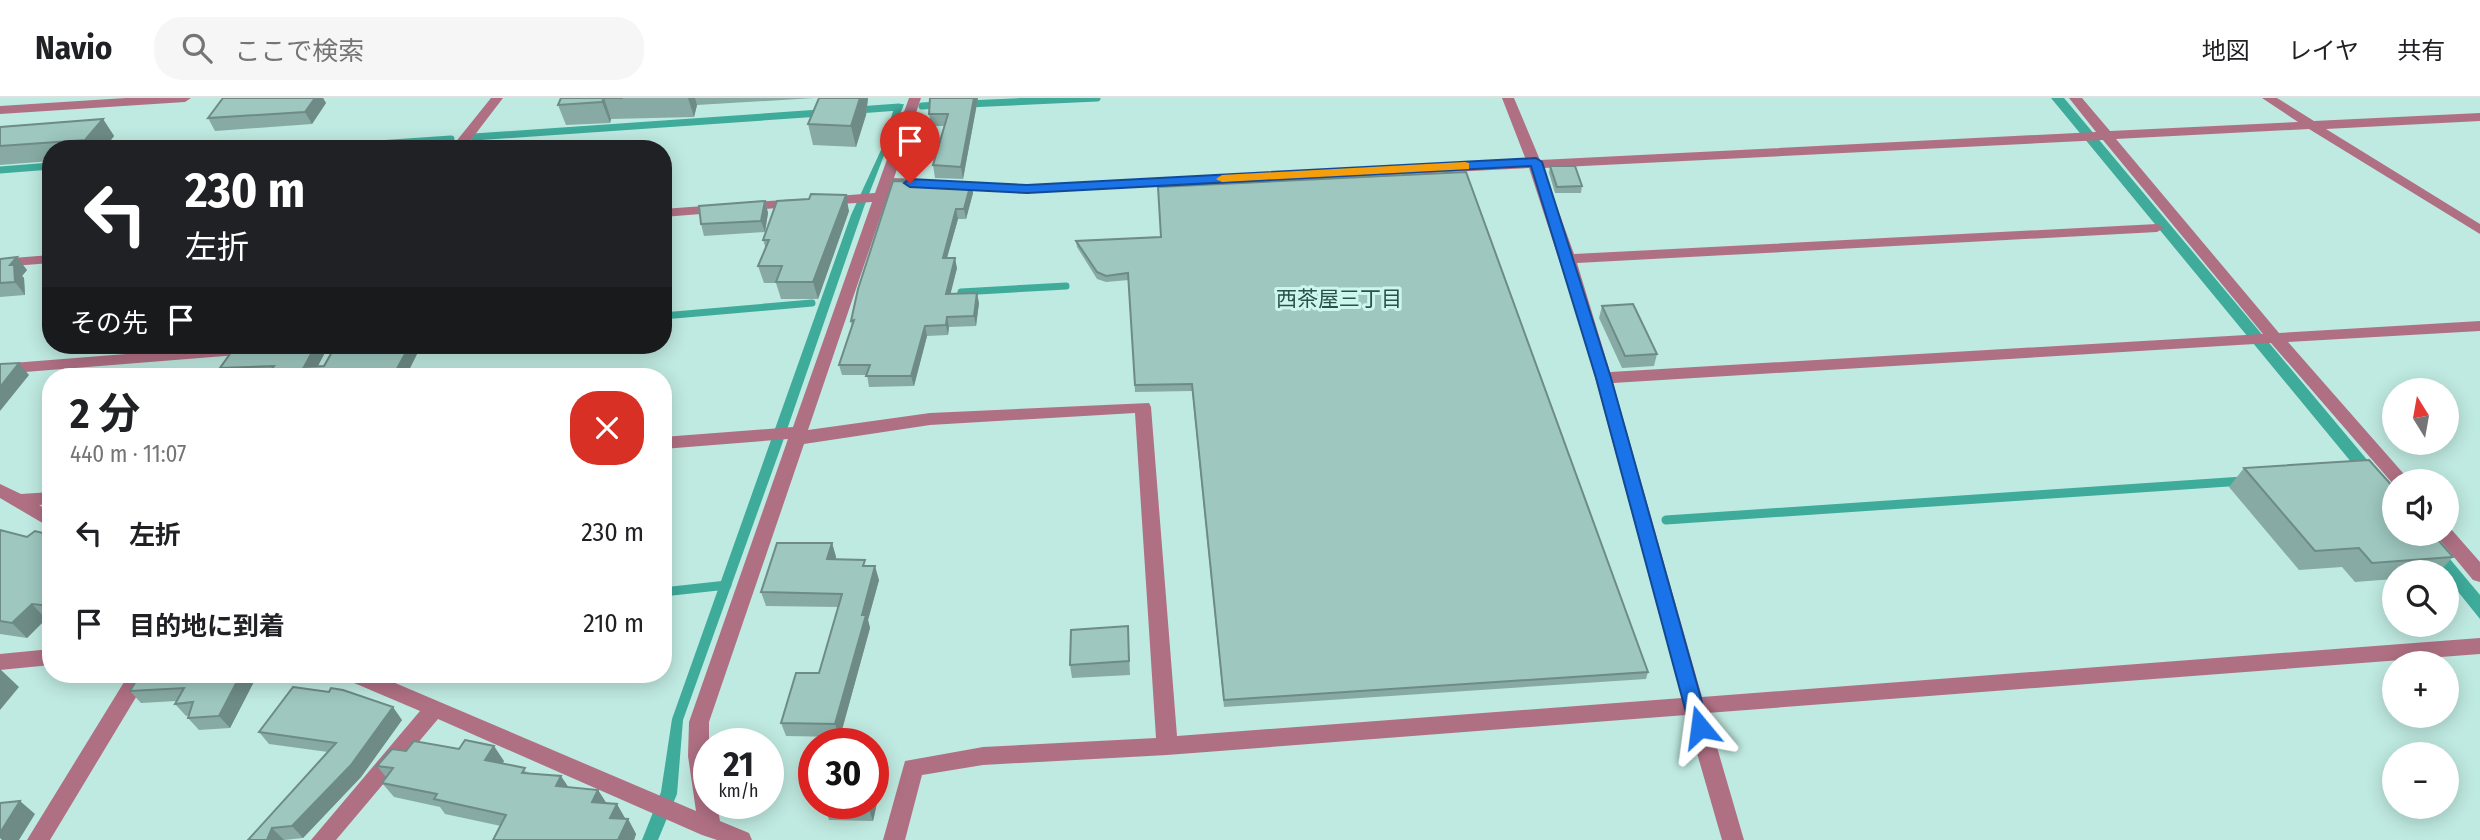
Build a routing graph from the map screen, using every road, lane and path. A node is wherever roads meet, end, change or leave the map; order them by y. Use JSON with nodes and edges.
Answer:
{"nodes":[{"id":1,"x":185,"y":98,"type":"edge"},
{"id":2,"x":497,"y":98,"type":"edge"},
{"id":3,"x":915,"y":98,"type":"edge"},
{"id":4,"x":1508,"y":98,"type":"edge"},
{"id":5,"x":2075,"y":98,"type":"edge"},
{"id":6,"x":2268,"y":98,"type":"edge"},
{"id":7,"x":0,"y":110,"type":"edge"},
{"id":8,"x":2480,"y":117,"type":"edge"},
{"id":9,"x":2311,"y":125,"type":"junction"},
{"id":10,"x":2102,"y":134,"type":"junction"},
{"id":11,"x":463,"y":140,"type":"edge"},
{"id":12,"x":1536,"y":162,"type":"junction"},
{"id":13,"x":887,"y":182,"type":"junction"},
{"id":14,"x":876,"y":198,"type":"junction"},
{"id":15,"x":672,"y":212,"type":"edge"},
{"id":16,"x":2157,"y":228,"type":"dead end"},
{"id":17,"x":2480,"y":230,"type":"edge"},
{"id":18,"x":1567,"y":259,"type":"junction"},
{"id":19,"x":42,"y":260,"type":"edge"},
{"id":20,"x":0,"y":263,"type":"edge"},
{"id":21,"x":2480,"y":326,"type":"edge"},
{"id":22,"x":2273,"y":339,"type":"junction"},
{"id":23,"x":188,"y":354,"type":"edge"},
{"id":24,"x":0,"y":369,"type":"edge"},
{"id":25,"x":1604,"y":378,"type":"junction"},
{"id":26,"x":796,"y":434,"type":"junction"},
{"id":27,"x":672,"y":442,"type":"edge"},
{"id":28,"x":2389,"y":469,"type":"edge"},
{"id":29,"x":0,"y":490,"type":"edge"},
{"id":30,"x":42,"y":499,"type":"edge"},
{"id":31,"x":9,"y":502,"type":"edge"},
{"id":32,"x":42,"y":516,"type":"edge"},
{"id":33,"x":2455,"y":546,"type":"edge"},
{"id":34,"x":2480,"y":575,"type":"edge"},
{"id":35,"x":2480,"y":646,"type":"edge"},
{"id":36,"x":42,"y":658,"type":"edge"},
{"id":37,"x":0,"y":662,"type":"edge"},
{"id":38,"x":134,"y":683,"type":"edge"},
{"id":39,"x":375,"y":683,"type":"edge"},
{"id":40,"x":1693,"y":704,"type":"junction"},
{"id":41,"x":434,"y":709,"type":"junction"},
{"id":42,"x":1167,"y":746,"type":"junction"},
{"id":43,"x":710,"y":828,"type":"junction"},
{"id":44,"x":38,"y":840,"type":"edge"},
{"id":45,"x":322,"y":840,"type":"edge"},
{"id":46,"x":741,"y":840,"type":"edge"},
{"id":47,"x":894,"y":840,"type":"edge"},
{"id":48,"x":1733,"y":840,"type":"edge"}],
"edges":[{"from":1,"to":7,"type":"street"},
{"from":2,"to":11,"type":"street"},
{"from":3,"to":13,"type":"street"},
{"from":4,"to":12,"type":"street"},
{"from":5,"to":10,"type":"street"},
{"from":6,"to":9,"type":"street"},
{"from":8,"to":9,"type":"street"},
{"from":9,"to":10,"type":"street"},
{"from":9,"to":17,"type":"street"},
{"from":10,"to":12,"type":"street"},
{"from":10,"to":22,"type":"street"},
{"from":12,"to":13,"type":"street"},
{"from":12,"to":18,"type":"street"},
{"from":13,"to":14,"type":"street"},
{"from":14,"to":15,"type":"street"},
{"from":14,"to":26,"type":"street"},
{"from":16,"to":18,"type":"street"},
{"from":18,"to":25,"type":"street"},
{"from":19,"to":20,"type":"street"},
{"from":21,"to":22,"type":"street"},
{"from":22,"to":25,"type":"street"},
{"from":22,"to":28,"type":"street"},
{"from":23,"to":24,"type":"street"},
{"from":25,"to":40,"type":"street"},
{"from":26,"to":27,"type":"street"},
{"from":26,"to":42,"type":"street"},
{"from":26,"to":43,"type":"street"},
{"from":29,"to":31,"type":"street"},
{"from":30,"to":31,"type":"street"},
{"from":31,"to":32,"type":"street"},
{"from":33,"to":34,"type":"street"},
{"from":35,"to":40,"type":"street"},
{"from":36,"to":37,"type":"street"},
{"from":38,"to":44,"type":"street"},
{"from":39,"to":41,"type":"street"},
{"from":40,"to":42,"type":"street"},
{"from":40,"to":48,"type":"street"},
{"from":41,"to":43,"type":"street"},
{"from":41,"to":45,"type":"street"},
{"from":42,"to":47,"type":"street"},
{"from":43,"to":46,"type":"street"}]}
